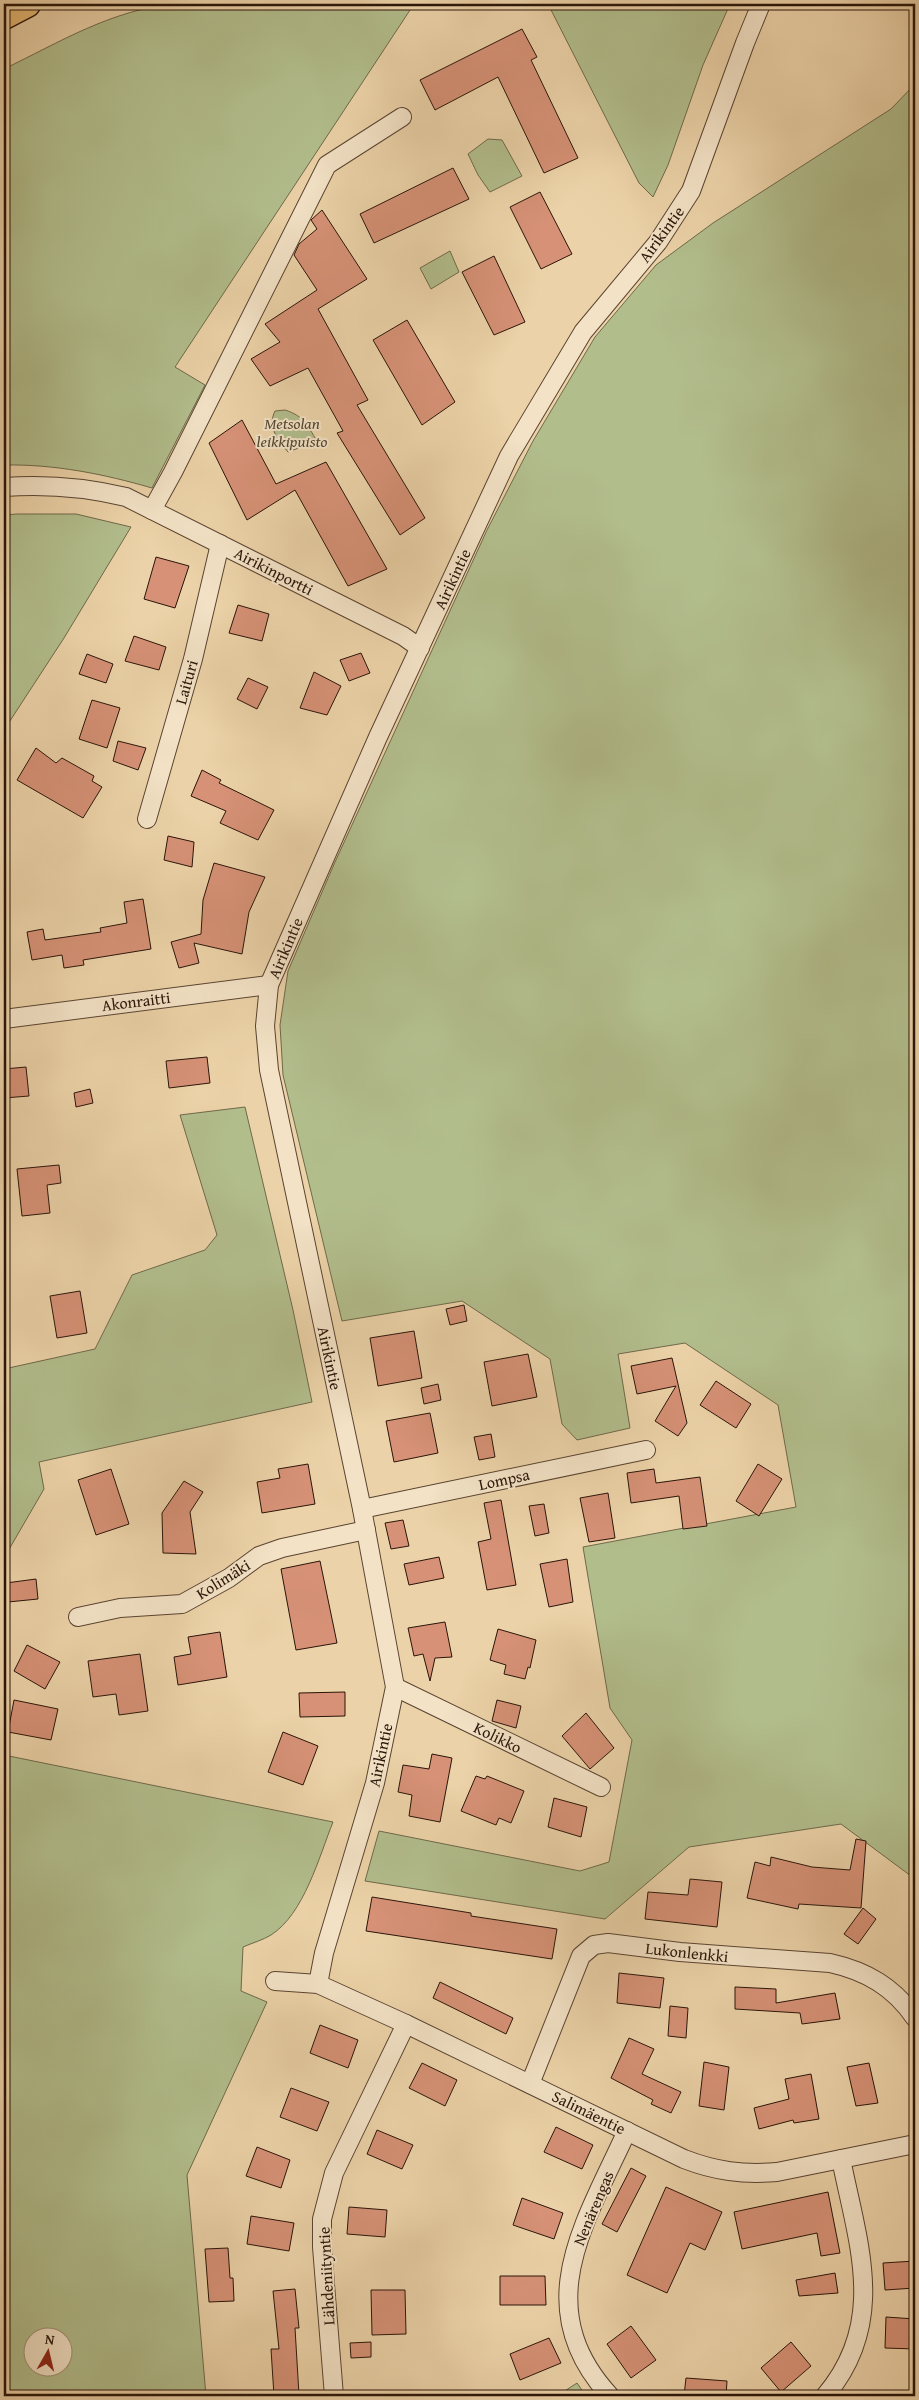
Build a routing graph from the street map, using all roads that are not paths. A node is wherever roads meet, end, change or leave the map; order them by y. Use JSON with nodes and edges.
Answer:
{"nodes":[{"id":1,"x":27,"y":4,"type":"edge"},
{"id":2,"x":761,"y":4,"type":"edge"},
{"id":3,"x":4,"y":16,"type":"edge"},
{"id":4,"x":402,"y":118,"type":"dead end"},
{"id":5,"x":4,"y":488,"type":"edge"},
{"id":6,"x":152,"y":510,"type":"junction"},
{"id":7,"x":220,"y":544,"type":"junction"},
{"id":8,"x":420,"y":648,"type":"junction"},
{"id":9,"x":147,"y":819,"type":"dead end"},
{"id":10,"x":269,"y":985,"type":"junction"},
{"id":11,"x":4,"y":1019,"type":"edge"},
{"id":12,"x":646,"y":1450,"type":"dead end"},
{"id":13,"x":362,"y":1509,"type":"junction"},
{"id":14,"x":366,"y":1530,"type":"junction"},
{"id":15,"x":78,"y":1617,"type":"dead end"},
{"id":16,"x":395,"y":1688,"type":"junction"},
{"id":17,"x":601,"y":1788,"type":"dead end"},
{"id":18,"x":275,"y":1981,"type":"dead end"},
{"id":19,"x":318,"y":1984,"type":"junction"},
{"id":20,"x":915,"y":2018,"type":"edge"},
{"id":21,"x":406,"y":2024,"type":"junction"},
{"id":22,"x":530,"y":2084,"type":"junction"},
{"id":23,"x":627,"y":2131,"type":"junction"},
{"id":24,"x":915,"y":2144,"type":"edge"},
{"id":25,"x":841,"y":2159,"type":"junction"},
{"id":26,"x":334,"y":2396,"type":"edge"},
{"id":27,"x":610,"y":2396,"type":"edge"},
{"id":28,"x":825,"y":2396,"type":"edge"}],
"edges":[{"from":1,"to":3,"type":"highway"},
{"from":2,"to":8,"type":"street","name":"Airikintie"},
{"from":4,"to":6,"type":"street"},
{"from":5,"to":6,"type":"street","name":"Airikinportti"},
{"from":6,"to":7,"type":"street","name":"Airikinportti"},
{"from":7,"to":8,"type":"street","name":"Airikinportti"},
{"from":7,"to":9,"type":"street","name":"Laituri"},
{"from":8,"to":10,"type":"street","name":"Airikintie"},
{"from":10,"to":11,"type":"street","name":"Akonraitti"},
{"from":10,"to":13,"type":"street","name":"Airikintie"},
{"from":12,"to":13,"type":"street","name":"Lompsa"},
{"from":13,"to":14,"type":"street","name":"Airikintie"},
{"from":14,"to":15,"type":"street","name":"Kolimäki"},
{"from":14,"to":16,"type":"street","name":"Airikintie"},
{"from":16,"to":17,"type":"street","name":"Kolikko"},
{"from":16,"to":19,"type":"street","name":"Airikintie"},
{"from":18,"to":19,"type":"street","name":"Salimäentie"},
{"from":19,"to":21,"type":"street","name":"Salimäentie"},
{"from":20,"to":22,"type":"street","name":"Lukonlenkki"},
{"from":21,"to":22,"type":"street","name":"Salimäentie"},
{"from":21,"to":26,"type":"street","name":"Lähdeniityntie"},
{"from":22,"to":23,"type":"street","name":"Salimäentie"},
{"from":23,"to":25,"type":"street","name":"Salimäentie"},
{"from":23,"to":27,"type":"street","name":"Nenärengas"},
{"from":24,"to":25,"type":"street","name":"Salimäentie"},
{"from":25,"to":28,"type":"street"}]}
